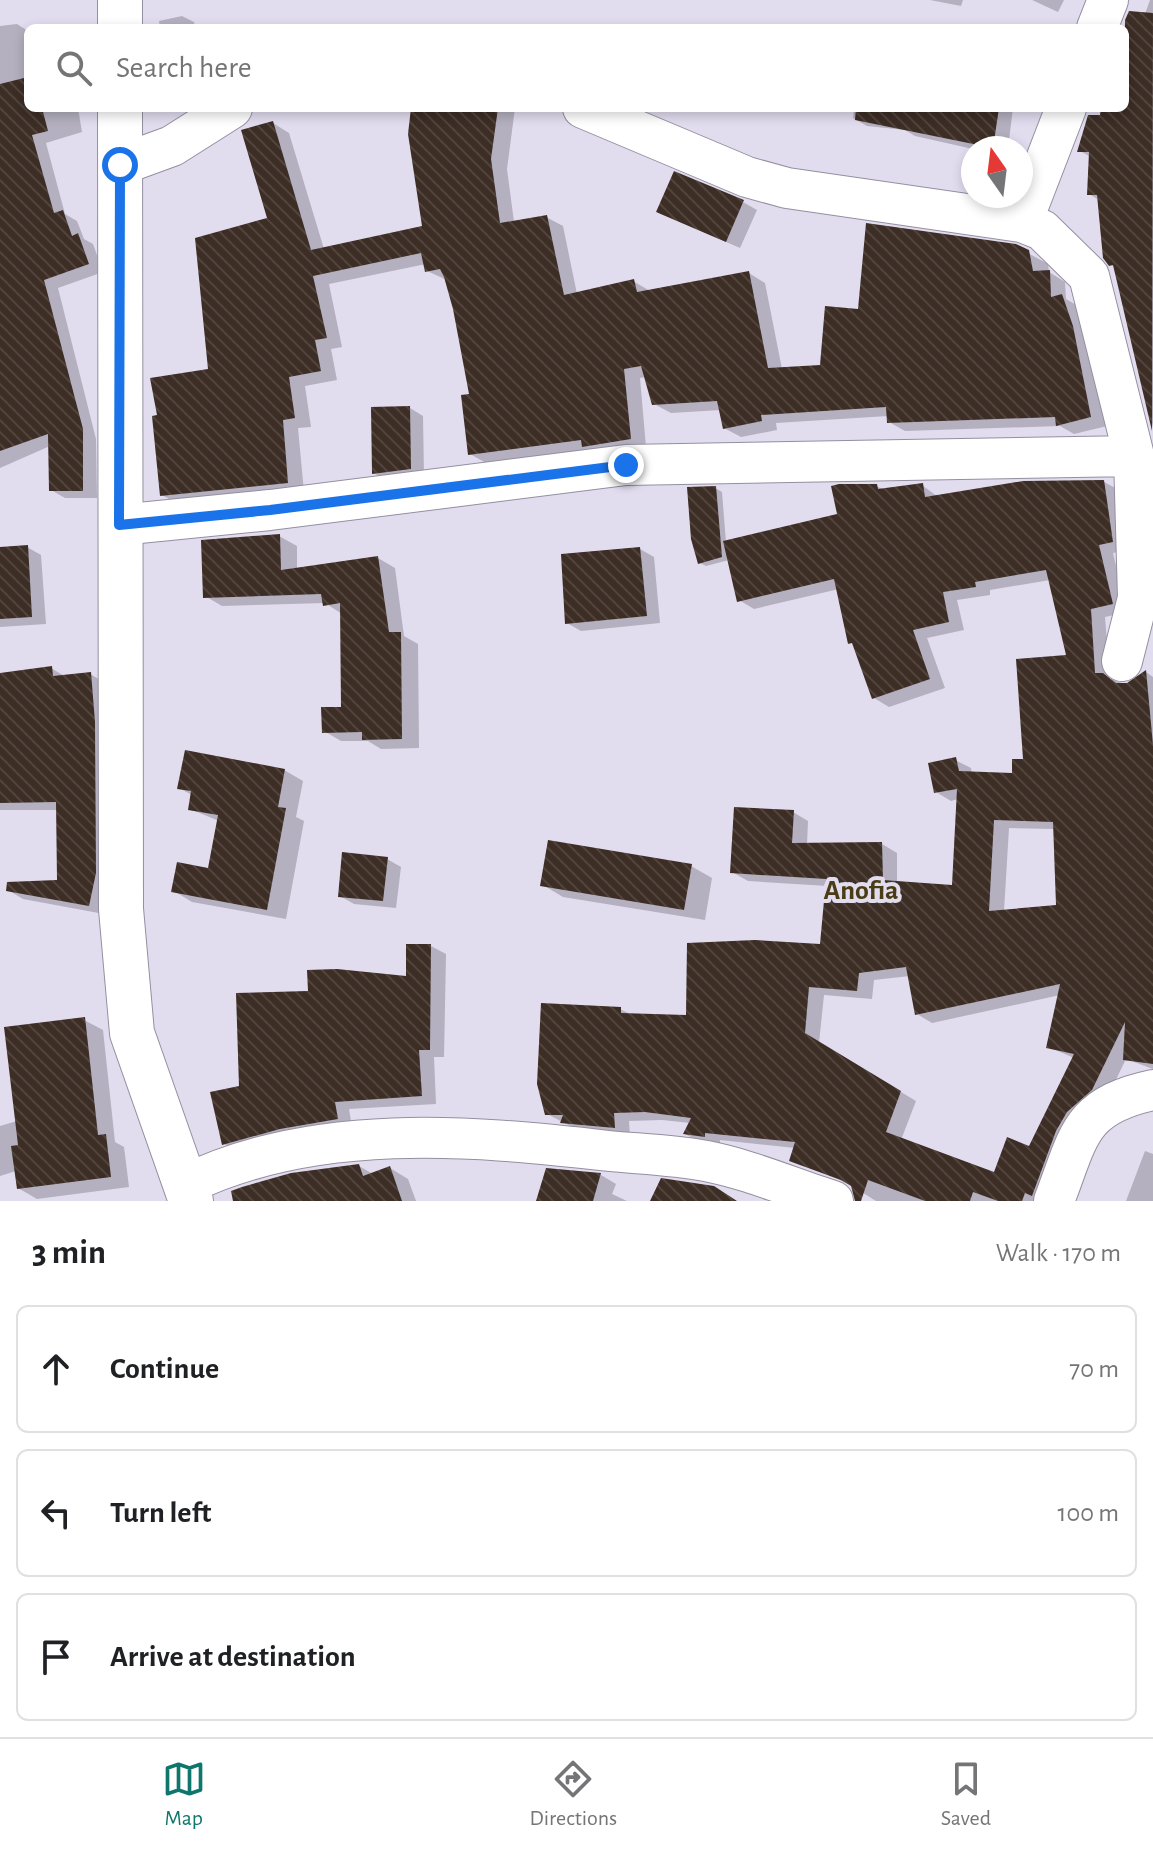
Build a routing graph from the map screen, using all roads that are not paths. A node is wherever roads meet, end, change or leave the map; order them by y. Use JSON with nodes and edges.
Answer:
{"nodes":[{"id":1,"x":120,"y":0,"type":"edge"},
{"id":2,"x":1108,"y":0,"type":"edge"},
{"id":3,"x":120,"y":24,"type":"edge"},
{"id":4,"x":1099,"y":24,"type":"edge"},
{"id":5,"x":120,"y":112,"type":"edge"},
{"id":6,"x":226,"y":112,"type":"edge"},
{"id":7,"x":593,"y":112,"type":"edge"},
{"id":8,"x":1064,"y":112,"type":"edge"},
{"id":9,"x":120,"y":165,"type":"junction"},
{"id":10,"x":1022,"y":222,"type":"junction"},
{"id":11,"x":1134,"y":456,"type":"junction"},
{"id":12,"x":119,"y":525,"type":"junction"},
{"id":13,"x":1122,"y":661,"type":"dead end"},
{"id":14,"x":1153,"y":1090,"type":"edge"},
{"id":15,"x":188,"y":1193,"type":"edge"},
{"id":16,"x":833,"y":1201,"type":"edge"},
{"id":17,"x":1054,"y":1201,"type":"edge"}],
"edges":[{"from":1,"to":3,"type":"main road"},
{"from":2,"to":4,"type":"street"},
{"from":5,"to":9,"type":"main road"},
{"from":6,"to":9,"type":"street"},
{"from":7,"to":10,"type":"street"},
{"from":8,"to":10,"type":"street"},
{"from":9,"to":12,"type":"main road"},
{"from":10,"to":11,"type":"street"},
{"from":11,"to":12,"type":"street"},
{"from":11,"to":13,"type":"street"},
{"from":12,"to":15,"type":"main road"},
{"from":14,"to":17,"type":"street"},
{"from":15,"to":16,"type":"street"}]}
